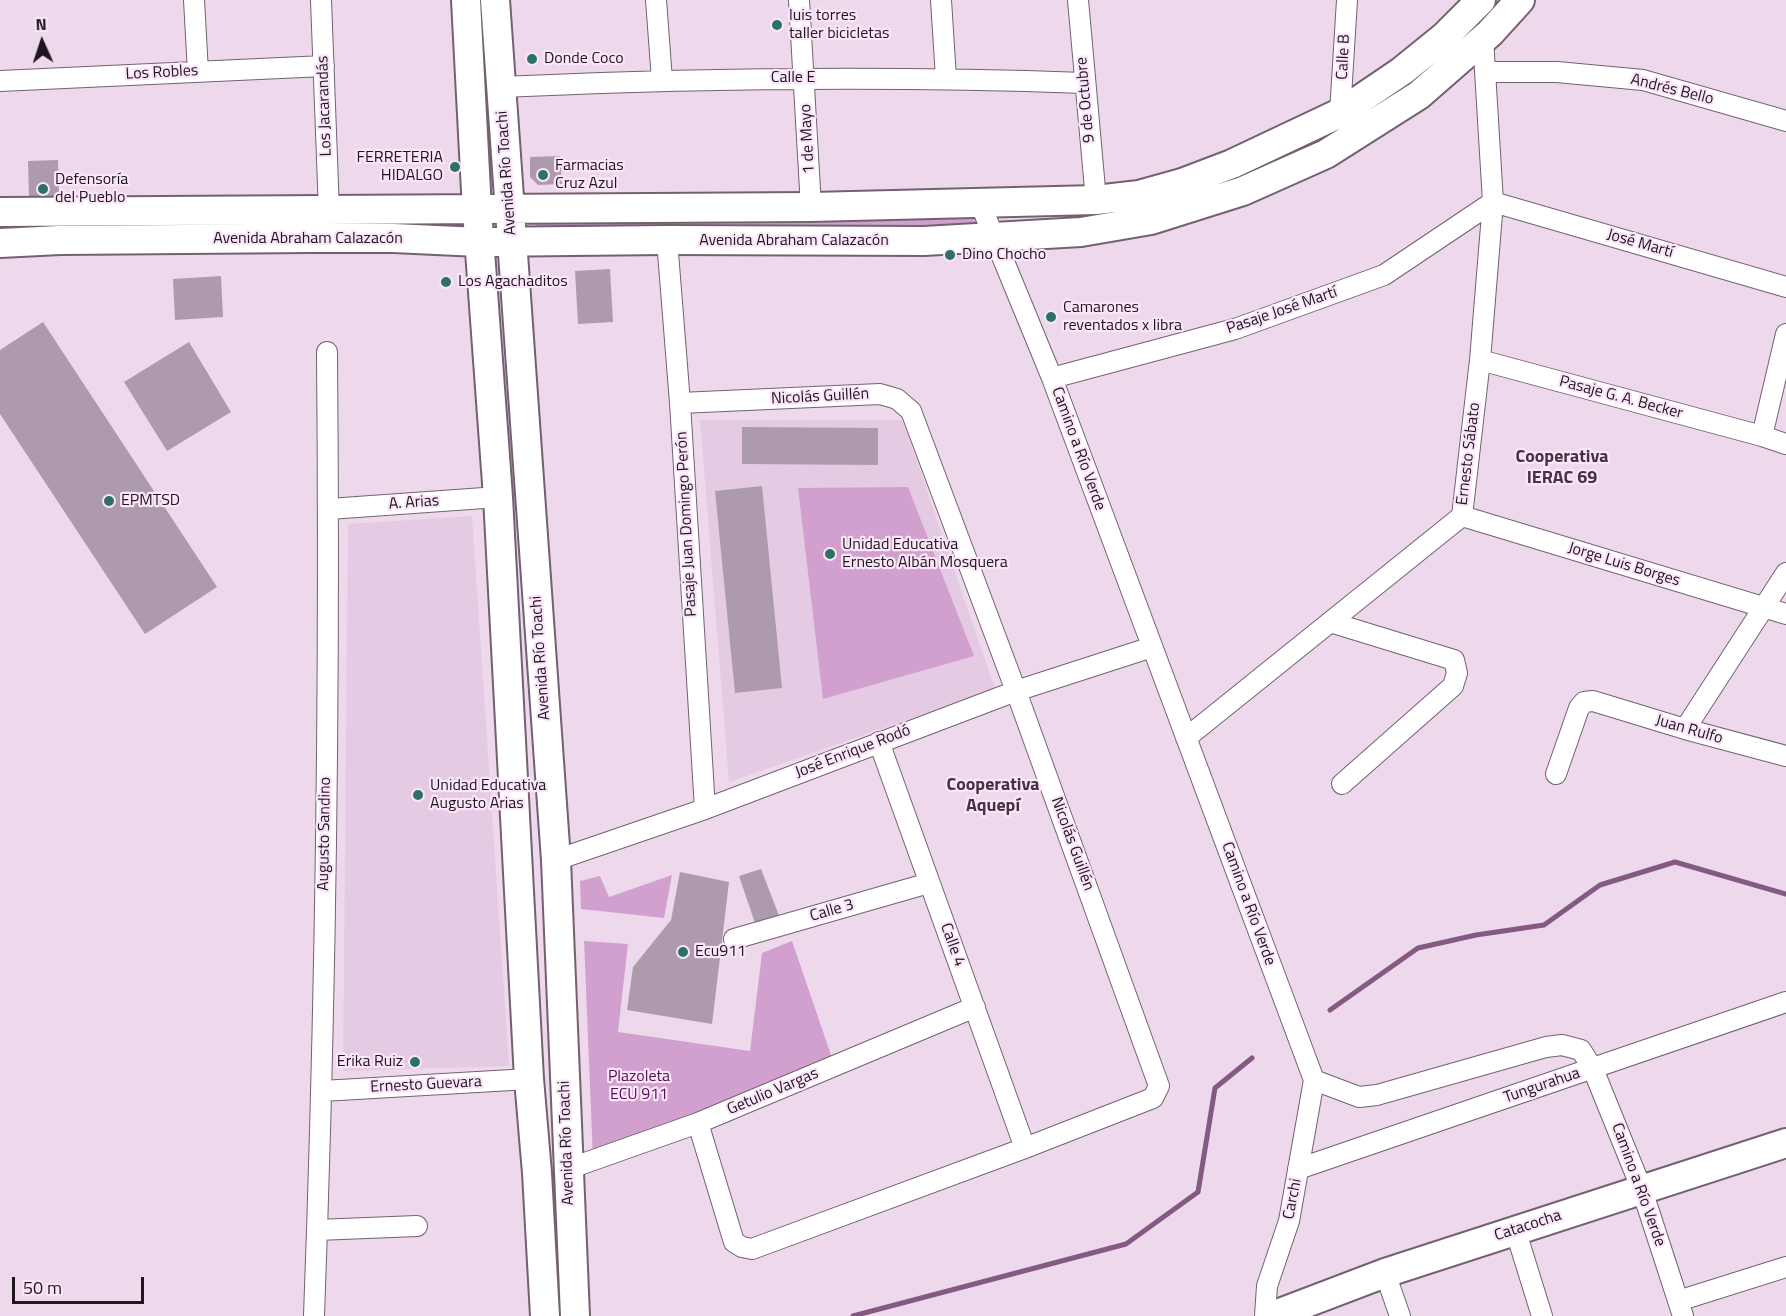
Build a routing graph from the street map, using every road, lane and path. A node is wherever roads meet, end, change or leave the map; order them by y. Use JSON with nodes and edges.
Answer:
{"nodes":[{"id":1,"x":194,"y":0,"type":"edge"},
{"id":2,"x":321,"y":0,"type":"edge"},
{"id":3,"x":466,"y":0,"type":"edge"},
{"id":4,"x":495,"y":0,"type":"edge"},
{"id":5,"x":656,"y":0,"type":"edge"},
{"id":6,"x":799,"y":0,"type":"edge"},
{"id":7,"x":941,"y":0,"type":"edge"},
{"id":8,"x":1078,"y":0,"type":"edge"},
{"id":9,"x":1347,"y":0,"type":"edge"},
{"id":10,"x":1481,"y":0,"type":"edge"},
{"id":11,"x":1520,"y":0,"type":"edge"},
{"id":12,"x":1483,"y":38,"type":"junction"},
{"id":13,"x":324,"y":66,"type":"junction"},
{"id":14,"x":198,"y":72,"type":"junction"},
{"id":15,"x":1485,"y":72,"type":"junction"},
{"id":16,"x":805,"y":78,"type":"junction"},
{"id":17,"x":946,"y":78,"type":"junction"},
{"id":18,"x":662,"y":80,"type":"junction"},
{"id":19,"x":0,"y":81,"type":"edge"},
{"id":20,"x":1084,"y":83,"type":"junction"},
{"id":21,"x":501,"y":87,"type":"junction"},
{"id":22,"x":1340,"y":113,"type":"junction"},
{"id":23,"x":1786,"y":121,"type":"edge"},
{"id":24,"x":1096,"y":200,"type":"junction"},
{"id":25,"x":1493,"y":202,"type":"junction"},
{"id":26,"x":980,"y":203,"type":"junction"},
{"id":27,"x":811,"y":207,"type":"junction"},
{"id":28,"x":477,"y":210,"type":"junction"},
{"id":29,"x":509,"y":210,"type":"junction"},
{"id":30,"x":329,"y":211,"type":"junction"},
{"id":31,"x":0,"y":212,"type":"edge"},
{"id":32,"x":995,"y":238,"type":"junction"},
{"id":33,"x":667,"y":240,"type":"junction"},
{"id":34,"x":512,"y":241,"type":"junction"},
{"id":35,"x":479,"y":242,"type":"junction"},
{"id":36,"x":0,"y":243,"type":"edge"},
{"id":37,"x":1786,"y":287,"type":"edge"},
{"id":38,"x":1786,"y":334,"type":"edge"},
{"id":39,"x":327,"y":352,"type":"dead end"},
{"id":40,"x":1480,"y":360,"type":"junction"},
{"id":41,"x":1052,"y":378,"type":"junction"},
{"id":42,"x":680,"y":403,"type":"junction"},
{"id":43,"x":1762,"y":436,"type":"junction"},
{"id":44,"x":1786,"y":444,"type":"edge"},
{"id":45,"x":498,"y":497,"type":"junction"},
{"id":46,"x":329,"y":509,"type":"junction"},
{"id":47,"x":1462,"y":516,"type":"junction"},
{"id":48,"x":1786,"y":573,"type":"edge"},
{"id":49,"x":1762,"y":607,"type":"junction"},
{"id":50,"x":1786,"y":614,"type":"edge"},
{"id":51,"x":1330,"y":622,"type":"junction"},
{"id":52,"x":1152,"y":647,"type":"junction"},
{"id":53,"x":1016,"y":691,"type":"junction"},
{"id":54,"x":1685,"y":729,"type":"junction"},
{"id":55,"x":1186,"y":738,"type":"junction"},
{"id":56,"x":879,"y":741,"type":"junction"},
{"id":57,"x":1786,"y":756,"type":"edge"},
{"id":58,"x":1556,"y":774,"type":"dead end"},
{"id":59,"x":1342,"y":784,"type":"dead end"},
{"id":60,"x":705,"y":808,"type":"junction"},
{"id":61,"x":555,"y":860,"type":"junction"},
{"id":62,"x":930,"y":883,"type":"junction"},
{"id":63,"x":734,"y":939,"type":"dead end"},
{"id":64,"x":1786,"y":1002,"type":"edge"},
{"id":65,"x":975,"y":1007,"type":"junction"},
{"id":66,"x":1593,"y":1068,"type":"junction"},
{"id":67,"x":529,"y":1079,"type":"junction"},
{"id":68,"x":1314,"y":1080,"type":"junction"},
{"id":69,"x":322,"y":1091,"type":"junction"},
{"id":70,"x":698,"y":1123,"type":"junction"},
{"id":71,"x":1786,"y":1143,"type":"edge"},
{"id":72,"x":1025,"y":1148,"type":"junction"},
{"id":73,"x":568,"y":1169,"type":"junction"},
{"id":74,"x":1299,"y":1169,"type":"junction"},
{"id":75,"x":1642,"y":1190,"type":"junction"},
{"id":76,"x":417,"y":1226,"type":"dead end"},
{"id":77,"x":1515,"y":1229,"type":"junction"},
{"id":78,"x":317,"y":1230,"type":"junction"},
{"id":79,"x":1786,"y":1267,"type":"edge"},
{"id":80,"x":1385,"y":1273,"type":"junction"},
{"id":81,"x":1681,"y":1309,"type":"edge"},
{"id":82,"x":314,"y":1316,"type":"edge"},
{"id":83,"x":545,"y":1316,"type":"edge"},
{"id":84,"x":575,"y":1316,"type":"edge"},
{"id":85,"x":1265,"y":1316,"type":"edge"},
{"id":86,"x":1272,"y":1316,"type":"edge"},
{"id":87,"x":1400,"y":1316,"type":"edge"},
{"id":88,"x":1542,"y":1316,"type":"edge"}],
"edges":[{"from":1,"to":14,"type":"street"},
{"from":2,"to":13,"type":"street","name":"Los Jacarandás"},
{"from":3,"to":28,"type":"main road","name":"Avenida Río Toachi"},
{"from":4,"to":21,"type":"main road","name":"Avenida Río Toachi"},
{"from":5,"to":18,"type":"street"},
{"from":6,"to":16,"type":"street","name":"1 de Mayo"},
{"from":7,"to":17,"type":"street"},
{"from":8,"to":20,"type":"street","name":"9 de Octubre"},
{"from":9,"to":22,"type":"street","name":"Calle B"},
{"from":10,"to":22,"type":"main road","name":"Avenida Abraham Calazacón"},
{"from":11,"to":12,"type":"main road","name":"Avenida Abraham Calazacón"},
{"from":12,"to":15,"type":"street","name":"Ernesto Sábato"},
{"from":12,"to":32,"type":"main road","name":"Avenida Abraham Calazacón"},
{"from":13,"to":14,"type":"street","name":"Los Robles"},
{"from":13,"to":30,"type":"street","name":"Los Jacarandás"},
{"from":14,"to":19,"type":"street","name":"Los Robles"},
{"from":15,"to":23,"type":"street","name":"Andrés Bello"},
{"from":15,"to":25,"type":"street","name":"Ernesto Sábato"},
{"from":16,"to":17,"type":"street","name":"Calle E"},
{"from":16,"to":18,"type":"street","name":"Calle E"},
{"from":16,"to":27,"type":"street","name":"1 de Mayo"},
{"from":17,"to":20,"type":"street","name":"Calle E"},
{"from":18,"to":21,"type":"street","name":"Calle E"},
{"from":20,"to":24,"type":"street","name":"9 de Octubre"},
{"from":21,"to":29,"type":"main road","name":"Avenida Río Toachi"},
{"from":22,"to":24,"type":"main road","name":"Avenida Abraham Calazacón"},
{"from":24,"to":26,"type":"main road","name":"Avenida Abraham Calazacón"},
{"from":25,"to":37,"type":"street","name":"José Martí"},
{"from":25,"to":40,"type":"street","name":"Ernesto Sábato"},
{"from":25,"to":41,"type":"street","name":"Pasaje José Martí"},
{"from":26,"to":27,"type":"main road","name":"Avenida Abraham Calazacón"},
{"from":26,"to":32,"type":"street","name":"Camino a Río Verde"},
{"from":27,"to":29,"type":"main road","name":"Avenida Abraham Calazacón"},
{"from":28,"to":29,"type":"main road","name":"Avenida Abraham Calazacón"},
{"from":28,"to":30,"type":"main road","name":"Avenida Abraham Calazacón"},
{"from":28,"to":35,"type":"main road","name":"Avenida Río Toachi"},
{"from":29,"to":34,"type":"main road","name":"Avenida Río Toachi"},
{"from":30,"to":31,"type":"main road","name":"Avenida Abraham Calazacón"},
{"from":32,"to":33,"type":"main road","name":"Avenida Abraham Calazacón"},
{"from":32,"to":41,"type":"street","name":"Camino a Río Verde"},
{"from":33,"to":34,"type":"main road","name":"Avenida Abraham Calazacón"},
{"from":33,"to":42,"type":"street","name":"Pasaje Juan Domingo Perón"},
{"from":34,"to":35,"type":"main road","name":"Avenida Abraham Calazacón"},
{"from":34,"to":61,"type":"main road","name":"Avenida Río Toachi"},
{"from":35,"to":36,"type":"main road","name":"Avenida Abraham Calazacón"},
{"from":35,"to":45,"type":"main road","name":"Avenida Río Toachi"},
{"from":38,"to":43,"type":"street"},
{"from":39,"to":46,"type":"street","name":"Augusto Sandino"},
{"from":40,"to":43,"type":"street","name":"Pasaje G. A. Becker"},
{"from":40,"to":47,"type":"street","name":"Ernesto Sábato"},
{"from":41,"to":52,"type":"street","name":"Camino a Río Verde"},
{"from":42,"to":53,"type":"street","name":"Nicolás Guillén"},
{"from":42,"to":60,"type":"street","name":"Pasaje Juan Domingo Perón"},
{"from":43,"to":44,"type":"street","name":"Pasaje G. A. Becker"},
{"from":45,"to":46,"type":"street","name":"A. Arias"},
{"from":45,"to":67,"type":"main road","name":"Avenida Río Toachi"},
{"from":46,"to":69,"type":"street","name":"Augusto Sandino"},
{"from":47,"to":49,"type":"street","name":"Jorge Luis Borges"},
{"from":47,"to":51,"type":"street","name":"Ernesto Sábato"},
{"from":48,"to":49,"type":"street"},
{"from":49,"to":50,"type":"street","name":"Jorge Luis Borges"},
{"from":49,"to":54,"type":"street"},
{"from":51,"to":55,"type":"street","name":"Ernesto Sábato"},
{"from":51,"to":59,"type":"street"},
{"from":52,"to":53,"type":"street","name":"José Enrique Rodó"},
{"from":52,"to":55,"type":"street","name":"Camino a Río Verde"},
{"from":53,"to":56,"type":"street","name":"José Enrique Rodó"},
{"from":53,"to":72,"type":"street","name":"Nicolás Guillén"},
{"from":54,"to":57,"type":"street","name":"Juan Rulfo"},
{"from":54,"to":58,"type":"street","name":"Juan Rulfo"},
{"from":55,"to":68,"type":"street","name":"Camino a Río Verde"},
{"from":56,"to":60,"type":"street","name":"José Enrique Rodó"},
{"from":56,"to":62,"type":"street","name":"Calle 4"},
{"from":60,"to":61,"type":"street","name":"José Enrique Rodó"},
{"from":61,"to":73,"type":"main road","name":"Avenida Río Toachi"},
{"from":62,"to":63,"type":"street","name":"Calle 3"},
{"from":62,"to":65,"type":"street","name":"Calle 4"},
{"from":64,"to":66,"type":"street","name":"Tungurahua"},
{"from":65,"to":70,"type":"street","name":"Getulio Vargas"},
{"from":65,"to":72,"type":"street","name":"Calle 4"},
{"from":66,"to":68,"type":"street","name":"Camino a Río Verde"},
{"from":66,"to":74,"type":"street","name":"Tungurahua"},
{"from":66,"to":75,"type":"street","name":"Camino a Río Verde"},
{"from":67,"to":69,"type":"street","name":"Ernesto Guevara"},
{"from":67,"to":83,"type":"main road","name":"Avenida Río Toachi"},
{"from":68,"to":74,"type":"street","name":"Carchi"},
{"from":69,"to":78,"type":"street","name":"Augusto Sandino"},
{"from":70,"to":72,"type":"street","name":"Nicolás Guillén"},
{"from":70,"to":73,"type":"street","name":"Getulio Vargas"},
{"from":71,"to":75,"type":"main road","name":"Catacocha"},
{"from":73,"to":84,"type":"main road","name":"Avenida Río Toachi"},
{"from":74,"to":85,"type":"street","name":"Carchi"},
{"from":75,"to":77,"type":"main road","name":"Catacocha"},
{"from":75,"to":81,"type":"street","name":"Camino a Río Verde"},
{"from":76,"to":78,"type":"street"},
{"from":77,"to":80,"type":"main road","name":"Catacocha"},
{"from":77,"to":88,"type":"street"},
{"from":78,"to":82,"type":"street","name":"Augusto Sandino"},
{"from":79,"to":81,"type":"street"},
{"from":80,"to":86,"type":"main road","name":"Catacocha"},
{"from":80,"to":87,"type":"street"}]}
